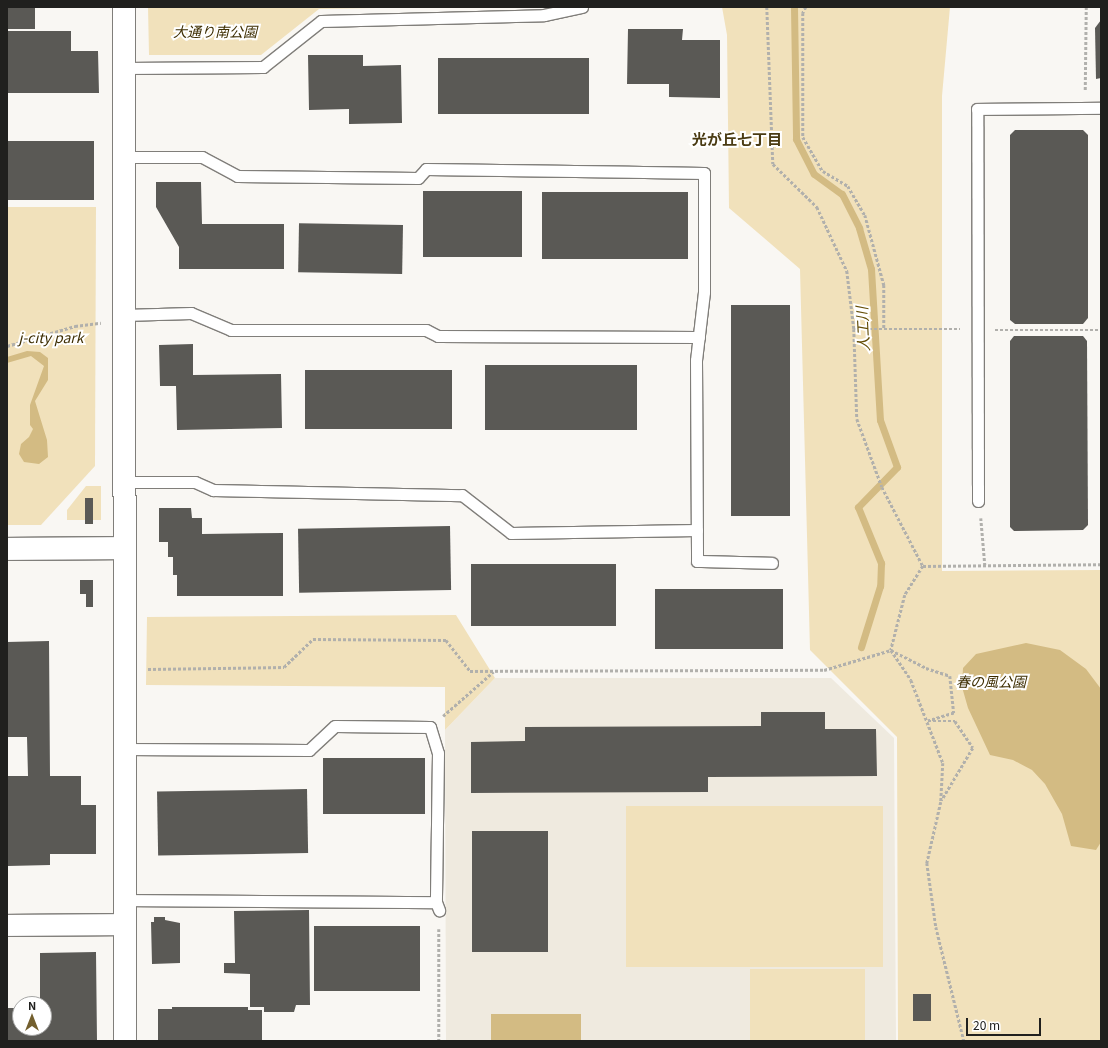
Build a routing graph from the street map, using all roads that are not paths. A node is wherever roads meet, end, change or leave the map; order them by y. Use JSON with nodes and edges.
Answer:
{"nodes":[{"id":1,"x":124,"y":7,"type":"edge"},
{"id":2,"x":582,"y":7,"type":"edge"},
{"id":3,"x":124,"y":68,"type":"junction"},
{"id":4,"x":1101,"y":108,"type":"edge"},
{"id":5,"x":124,"y":157,"type":"junction"},
{"id":6,"x":124,"y":314,"type":"junction"},
{"id":7,"x":699,"y":337,"type":"junction"},
{"id":8,"x":124,"y":482,"type":"junction"},
{"id":9,"x":978,"y":501,"type":"road end"},
{"id":10,"x":697,"y":530,"type":"junction"},
{"id":11,"x":123,"y":548,"type":"junction"},
{"id":12,"x":7,"y":549,"type":"edge"},
{"id":13,"x":772,"y":563,"type":"dead end"},
{"id":14,"x":124,"y":749,"type":"junction"},
{"id":15,"x":124,"y":900,"type":"junction"},
{"id":16,"x":124,"y":924,"type":"junction"},
{"id":17,"x":7,"y":925,"type":"edge"},
{"id":18,"x":125,"y":1041,"type":"edge"}],
"edges":[{"from":1,"to":3,"type":"street"},
{"from":2,"to":3,"type":"lane"},
{"from":3,"to":5,"type":"street"},
{"from":4,"to":9,"type":"lane"},
{"from":5,"to":6,"type":"street"},
{"from":5,"to":7,"type":"lane"},
{"from":6,"to":7,"type":"lane"},
{"from":6,"to":8,"type":"street"},
{"from":7,"to":10,"type":"lane"},
{"from":8,"to":10,"type":"lane"},
{"from":8,"to":11,"type":"street"},
{"from":10,"to":13,"type":"lane"},
{"from":11,"to":12,"type":"street"},
{"from":11,"to":14,"type":"street"},
{"from":14,"to":15,"type":"street"},
{"from":14,"to":15,"type":"lane"},
{"from":15,"to":16,"type":"street"},
{"from":16,"to":17,"type":"street"},
{"from":16,"to":18,"type":"street"}]}
